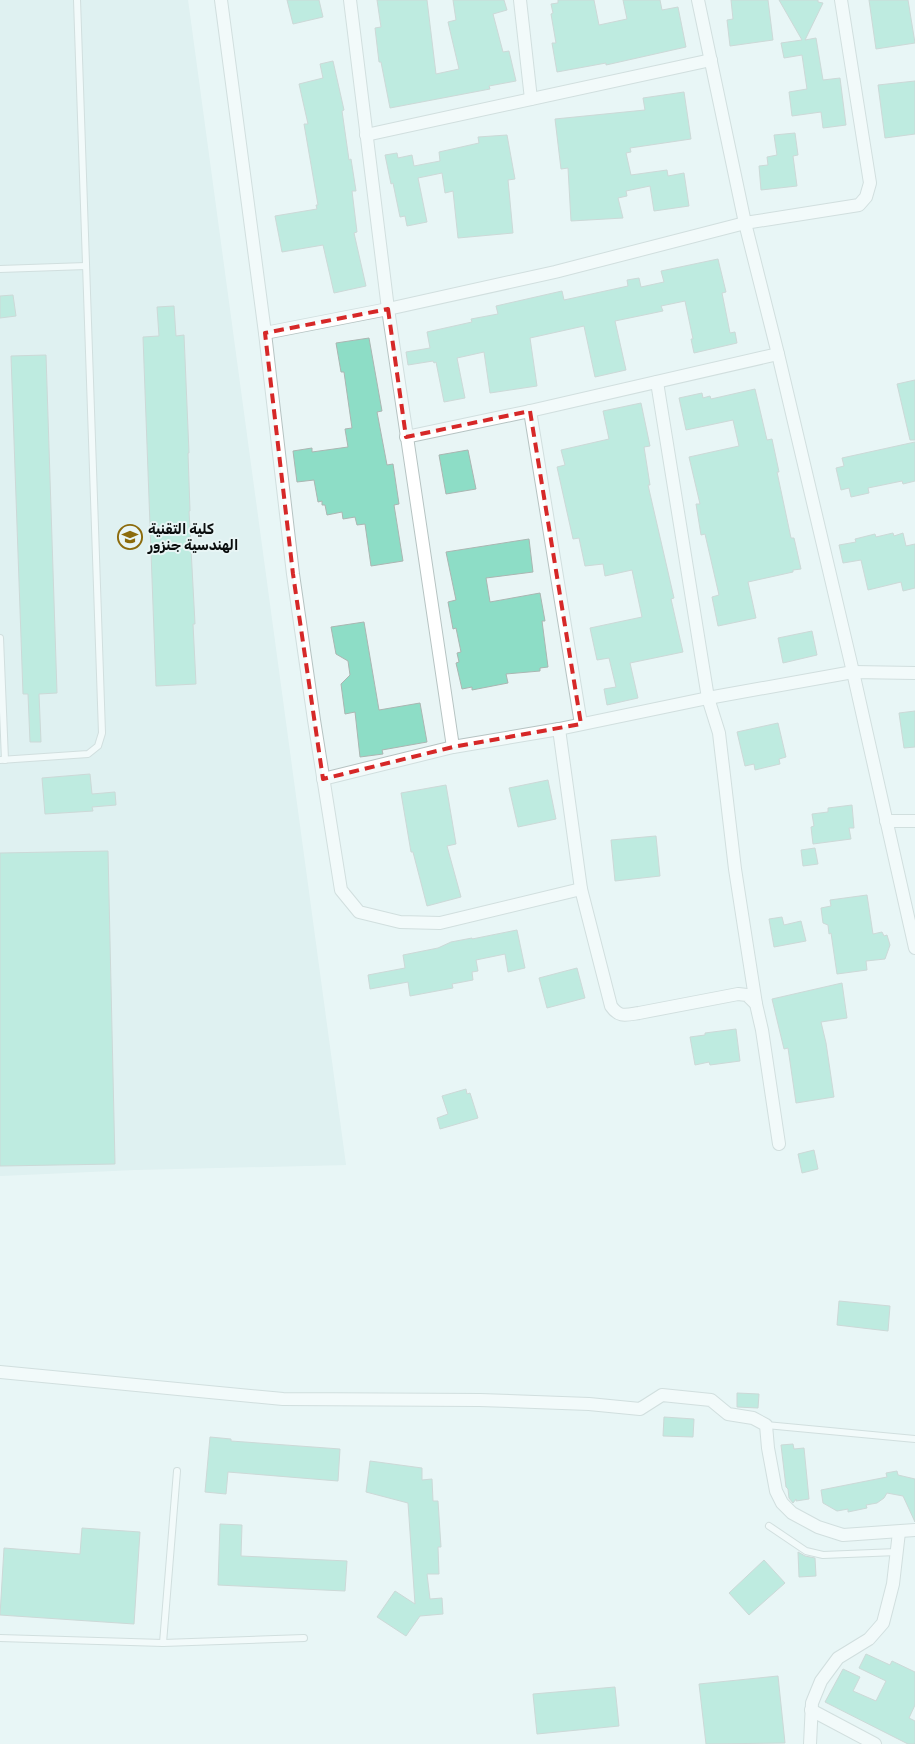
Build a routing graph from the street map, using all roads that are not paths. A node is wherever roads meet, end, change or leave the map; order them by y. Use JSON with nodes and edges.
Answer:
{"nodes":[{"id":1,"x":77,"y":0,"type":"edge"},
{"id":2,"x":222,"y":0,"type":"edge"},
{"id":3,"x":350,"y":0,"type":"edge"},
{"id":4,"x":520,"y":0,"type":"edge"},
{"id":5,"x":698,"y":0,"type":"edge"},
{"id":6,"x":841,"y":0,"type":"edge"},
{"id":7,"x":711,"y":60,"type":"junction"},
{"id":8,"x":531,"y":99,"type":"junction"},
{"id":9,"x":366,"y":135,"type":"junction"},
{"id":10,"x":745,"y":223,"type":"junction"},
{"id":11,"x":86,"y":266,"type":"junction"},
{"id":12,"x":0,"y":269,"type":"edge"},
{"id":13,"x":388,"y":309,"type":"junction"},
{"id":14,"x":265,"y":332,"type":"junction"},
{"id":15,"x":778,"y":354,"type":"junction"},
{"id":16,"x":656,"y":382,"type":"junction"},
{"id":17,"x":530,"y":411,"type":"junction"},
{"id":18,"x":406,"y":437,"type":"junction"},
{"id":19,"x":0,"y":638,"type":"edge"},
{"id":20,"x":853,"y":672,"type":"junction"},
{"id":21,"x":915,"y":673,"type":"edge"},
{"id":22,"x":708,"y":698,"type":"junction"},
{"id":23,"x":581,"y":724,"type":"junction"},
{"id":24,"x":559,"y":729,"type":"junction"},
{"id":25,"x":453,"y":747,"type":"junction"},
{"id":26,"x":3,"y":760,"type":"edge"},
{"id":27,"x":323,"y":779,"type":"junction"},
{"id":28,"x":886,"y":821,"type":"junction"},
{"id":29,"x":915,"y":821,"type":"edge"},
{"id":30,"x":581,"y":889,"type":"junction"},
{"id":31,"x":915,"y":948,"type":"edge"},
{"id":32,"x":756,"y":1004,"type":"junction"},
{"id":33,"x":779,"y":1144,"type":"dead end"},
{"id":34,"x":0,"y":1372,"type":"edge"},
{"id":35,"x":766,"y":1424,"type":"junction"},
{"id":36,"x":915,"y":1439,"type":"edge"},
{"id":37,"x":177,"y":1471,"type":"dead end"},
{"id":38,"x":769,"y":1526,"type":"dead end"},
{"id":39,"x":915,"y":1530,"type":"edge"},
{"id":40,"x":899,"y":1532,"type":"junction"},
{"id":41,"x":897,"y":1552,"type":"junction"},
{"id":42,"x":0,"y":1638,"type":"edge"},
{"id":43,"x":304,"y":1638,"type":"dead end"},
{"id":44,"x":163,"y":1643,"type":"junction"},
{"id":45,"x":811,"y":1710,"type":"junction"},
{"id":46,"x":810,"y":1744,"type":"edge"},
{"id":47,"x":875,"y":1744,"type":"edge"}],
"edges":[{"from":1,"to":11,"type":"lane"},
{"from":2,"to":14,"type":"street"},
{"from":3,"to":9,"type":"street"},
{"from":4,"to":8,"type":"street"},
{"from":5,"to":7,"type":"street"},
{"from":6,"to":10,"type":"street"},
{"from":7,"to":8,"type":"street"},
{"from":7,"to":10,"type":"street"},
{"from":8,"to":9,"type":"street"},
{"from":9,"to":13,"type":"street"},
{"from":10,"to":13,"type":"street"},
{"from":10,"to":15,"type":"street"},
{"from":11,"to":12,"type":"lane"},
{"from":11,"to":26,"type":"lane"},
{"from":13,"to":14,"type":"street"},
{"from":13,"to":18,"type":"street"},
{"from":14,"to":27,"type":"street"},
{"from":15,"to":16,"type":"street"},
{"from":15,"to":20,"type":"street"},
{"from":16,"to":17,"type":"street"},
{"from":16,"to":22,"type":"street"},
{"from":17,"to":18,"type":"street"},
{"from":17,"to":23,"type":"street"},
{"from":18,"to":25,"type":"street"},
{"from":19,"to":26,"type":"lane"},
{"from":20,"to":21,"type":"street"},
{"from":20,"to":22,"type":"street"},
{"from":20,"to":28,"type":"street"},
{"from":22,"to":23,"type":"street"},
{"from":22,"to":32,"type":"street"},
{"from":23,"to":24,"type":"street"},
{"from":24,"to":25,"type":"street"},
{"from":24,"to":30,"type":"street"},
{"from":25,"to":27,"type":"street"},
{"from":27,"to":30,"type":"street"},
{"from":28,"to":29,"type":"street"},
{"from":28,"to":31,"type":"street"},
{"from":30,"to":32,"type":"street"},
{"from":32,"to":33,"type":"street"},
{"from":34,"to":35,"type":"street"},
{"from":35,"to":36,"type":"lane"},
{"from":35,"to":40,"type":"street"},
{"from":37,"to":44,"type":"lane"},
{"from":38,"to":41,"type":"lane"},
{"from":39,"to":40,"type":"street"},
{"from":40,"to":41,"type":"street"},
{"from":41,"to":45,"type":"street"},
{"from":42,"to":44,"type":"lane"},
{"from":43,"to":44,"type":"lane"},
{"from":45,"to":46,"type":"street"},
{"from":45,"to":47,"type":"street"}]}
